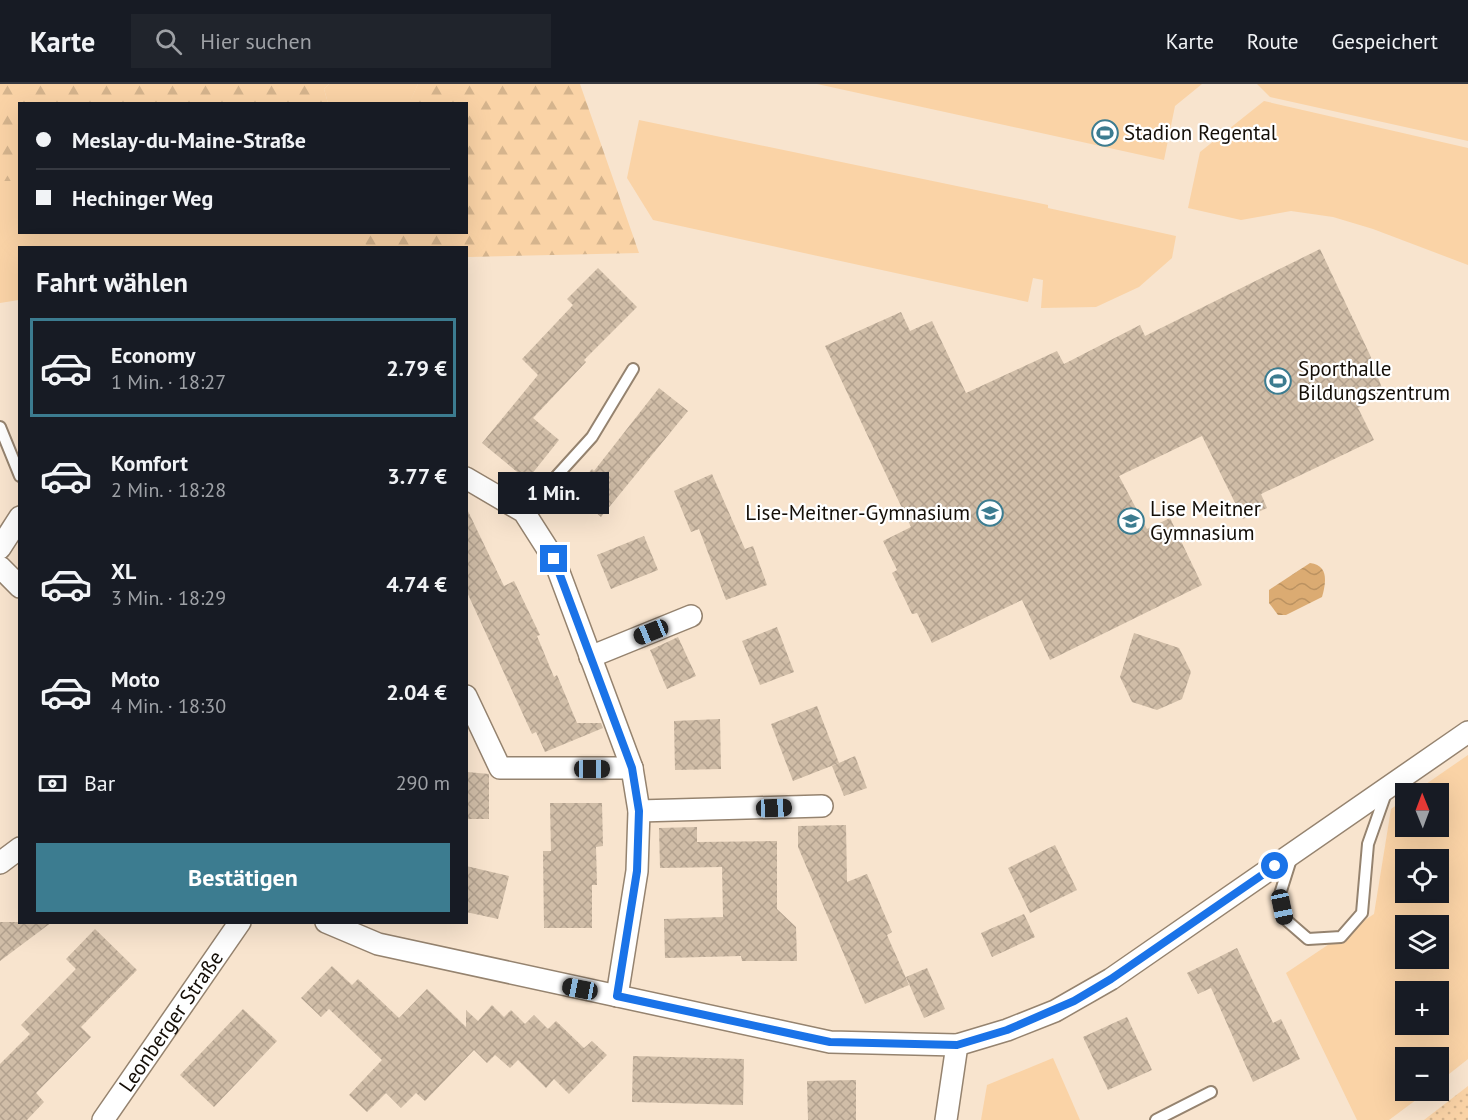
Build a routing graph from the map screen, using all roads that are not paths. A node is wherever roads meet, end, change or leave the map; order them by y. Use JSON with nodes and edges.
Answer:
{"nodes":[{"id":1,"x":633,"y":369,"type":"dead end"},
{"id":2,"x":0,"y":427,"type":"edge"},
{"id":3,"x":18,"y":471,"type":"edge"},
{"id":4,"x":468,"y":479,"type":"edge"},
{"id":5,"x":524,"y":512,"type":"junction"},
{"id":6,"x":18,"y":520,"type":"edge"},
{"id":7,"x":0,"y":548,"type":"edge"},
{"id":8,"x":0,"y":567,"type":"edge"},
{"id":9,"x":18,"y":585,"type":"edge"},
{"id":10,"x":691,"y":616,"type":"dead end"},
{"id":11,"x":590,"y":657,"type":"junction"},
{"id":12,"x":468,"y":700,"type":"edge"},
{"id":13,"x":1468,"y":732,"type":"edge"},
{"id":14,"x":632,"y":768,"type":"junction"},
{"id":15,"x":1388,"y":787,"type":"junction"},
{"id":16,"x":822,"y":807,"type":"dead end"},
{"id":17,"x":639,"y":811,"type":"junction"},
{"id":18,"x":18,"y":850,"type":"edge"},
{"id":19,"x":1293,"y":853,"type":"junction"},
{"id":20,"x":0,"y":863,"type":"edge"},
{"id":21,"x":239,"y":924,"type":"edge"},
{"id":22,"x":331,"y":924,"type":"edge"},
{"id":23,"x":617,"y":996,"type":"junction"},
{"id":24,"x":957,"y":1045,"type":"junction"},
{"id":25,"x":1211,"y":1092,"type":"dead end"},
{"id":26,"x":103,"y":1120,"type":"edge"},
{"id":27,"x":946,"y":1120,"type":"edge"},
{"id":28,"x":1156,"y":1120,"type":"edge"}],
"edges":[{"from":1,"to":5,"type":"lane"},
{"from":2,"to":3,"type":"lane"},
{"from":4,"to":5,"type":"street"},
{"from":5,"to":11,"type":"street"},
{"from":6,"to":7,"type":"street"},
{"from":8,"to":9,"type":"street"},
{"from":10,"to":11,"type":"street"},
{"from":11,"to":14,"type":"street"},
{"from":12,"to":14,"type":"street"},
{"from":13,"to":15,"type":"street"},
{"from":14,"to":17,"type":"street"},
{"from":15,"to":19,"type":"street"},
{"from":15,"to":19,"type":"lane"},
{"from":16,"to":17,"type":"street"},
{"from":17,"to":23,"type":"street"},
{"from":18,"to":20,"type":"street"},
{"from":19,"to":24,"type":"street"},
{"from":21,"to":26,"type":"street","name":"Leonberger Straße"},
{"from":22,"to":23,"type":"street"},
{"from":23,"to":24,"type":"street"},
{"from":24,"to":27,"type":"street"},
{"from":25,"to":28,"type":"lane"}]}
